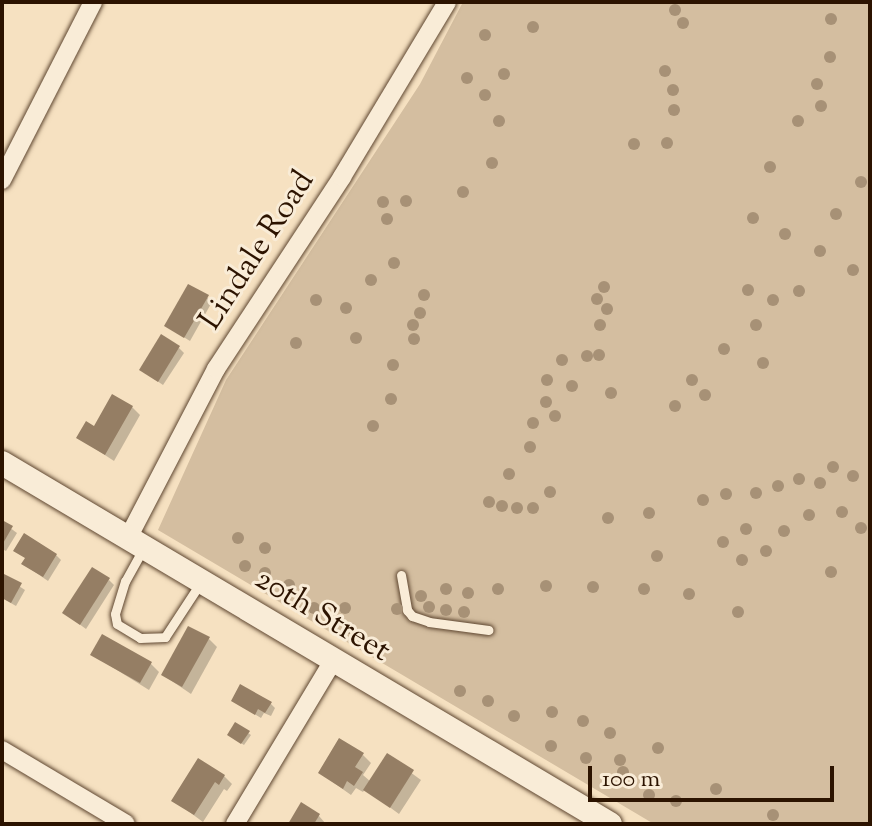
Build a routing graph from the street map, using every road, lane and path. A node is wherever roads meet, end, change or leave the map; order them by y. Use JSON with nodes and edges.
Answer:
{"nodes":[{"id":1,"x":93,"y":2,"type":"edge"},
{"id":2,"x":447,"y":2,"type":"edge"},
{"id":3,"x":2,"y":180,"type":"edge"},
{"id":4,"x":2,"y":463,"type":"edge"},
{"id":5,"x":136,"y":543,"type":"junction"},
{"id":6,"x":401,"y":575,"type":"dead end"},
{"id":7,"x":201,"y":582,"type":"junction"},
{"id":8,"x":488,"y":630,"type":"dead end"},
{"id":9,"x":333,"y":661,"type":"junction"},
{"id":10,"x":2,"y":750,"type":"edge"},
{"id":11,"x":126,"y":824,"type":"edge"},
{"id":12,"x":235,"y":824,"type":"edge"},
{"id":13,"x":610,"y":824,"type":"edge"}],
"edges":[{"from":1,"to":3,"type":"street"},
{"from":2,"to":5,"type":"street","name":"Lindale Road"},
{"from":4,"to":5,"type":"street","name":"20th Street"},
{"from":5,"to":7,"type":"street","name":"20th Street"},
{"from":5,"to":7,"type":"lane"},
{"from":6,"to":8,"type":"lane"},
{"from":7,"to":9,"type":"street","name":"20th Street"},
{"from":9,"to":12,"type":"street"},
{"from":9,"to":13,"type":"street","name":"20th Street"},
{"from":10,"to":11,"type":"street"}]}
